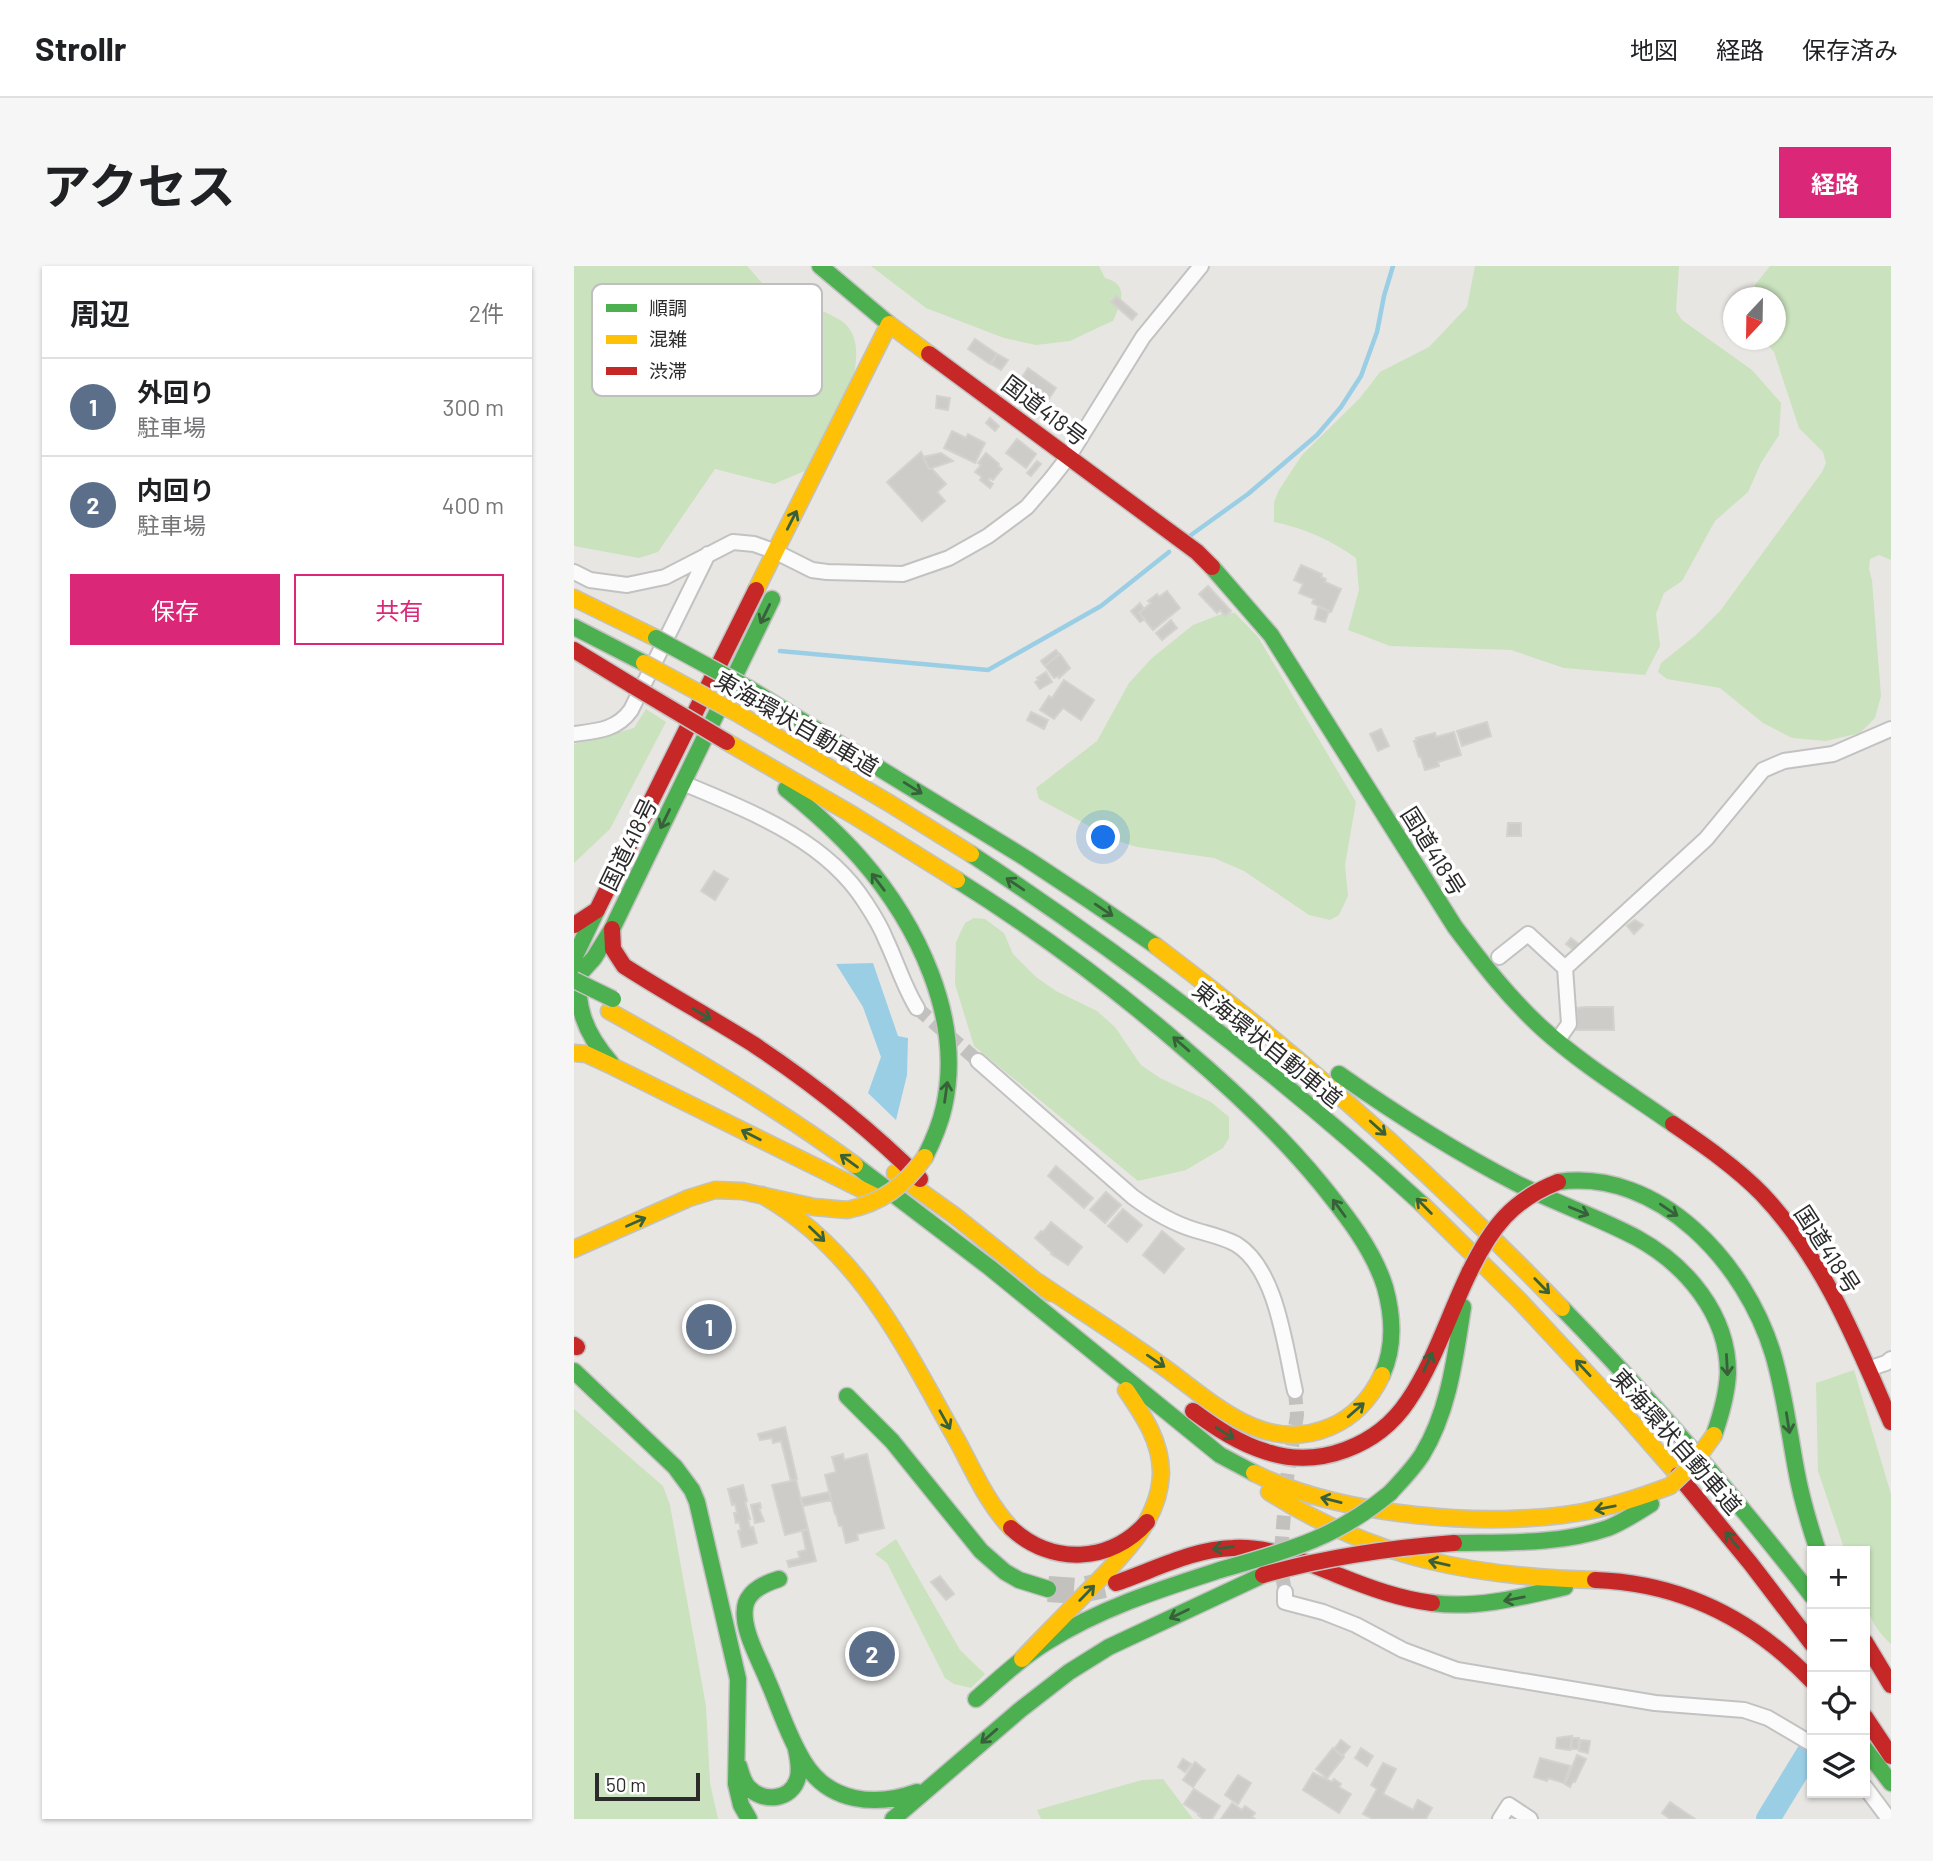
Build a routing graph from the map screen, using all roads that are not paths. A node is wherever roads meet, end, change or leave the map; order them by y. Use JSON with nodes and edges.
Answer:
{"nodes":[{"id":1,"x":820,"y":266,"type":"edge"},
{"id":2,"x":1201,"y":266,"type":"edge"},
{"id":3,"x":896,"y":334,"type":"junction"},
{"id":4,"x":1069,"y":456,"type":"junction"},
{"id":5,"x":776,"y":552,"type":"junction"},
{"id":6,"x":708,"y":554,"type":"junction"},
{"id":7,"x":788,"y":567,"type":"junction"},
{"id":8,"x":574,"y":572,"type":"edge"},
{"id":9,"x":574,"y":598,"type":"edge"},
{"id":10,"x":574,"y":627,"type":"edge"},
{"id":11,"x":574,"y":650,"type":"edge"},
{"id":12,"x":1891,"y":729,"type":"edge"},
{"id":13,"x":574,"y":734,"type":"edge"},
{"id":14,"x":727,"y":742,"type":"junction"},
{"id":15,"x":683,"y":783,"type":"junction"},
{"id":16,"x":597,"y":910,"type":"junction"},
{"id":17,"x":574,"y":925,"type":"edge"},
{"id":18,"x":612,"y":929,"type":"junction"},
{"id":19,"x":1149,"y":941,"type":"junction"},
{"id":20,"x":576,"y":953,"type":"edge"},
{"id":21,"x":1499,"y":957,"type":"dead end"},
{"id":22,"x":1565,"y":968,"type":"junction"},
{"id":23,"x":644,"y":979,"type":"junction"},
{"id":24,"x":582,"y":986,"type":"edge"},
{"id":25,"x":611,"y":1005,"type":"junction"},
{"id":26,"x":917,"y":1009,"type":"tunnel mouth"},
{"id":27,"x":1558,"y":1041,"type":"junction"},
{"id":28,"x":574,"y":1053,"type":"edge"},
{"id":29,"x":978,"y":1061,"type":"tunnel mouth"},
{"id":30,"x":614,"y":1067,"type":"junction"},
{"id":31,"x":838,"y":1134,"type":"dead end"},
{"id":32,"x":878,"y":1161,"type":"dead end"},
{"id":33,"x":762,"y":1195,"type":"junction"},
{"id":34,"x":955,"y":1216,"type":"junction"},
{"id":35,"x":943,"y":1231,"type":"junction"},
{"id":36,"x":574,"y":1249,"type":"edge"},
{"id":37,"x":1470,"y":1271,"type":"junction"},
{"id":38,"x":1038,"y":1282,"type":"junction"},
{"id":39,"x":1085,"y":1344,"type":"junction"},
{"id":40,"x":1891,"y":1359,"type":"edge"},
{"id":41,"x":1868,"y":1369,"type":"junction"},
{"id":42,"x":574,"y":1371,"type":"edge"},
{"id":43,"x":1160,"y":1384,"type":"dead end"},
{"id":44,"x":1295,"y":1391,"type":"tunnel mouth"},
{"id":45,"x":847,"y":1396,"type":"dead end"},
{"id":46,"x":1178,"y":1400,"type":"dead end"},
{"id":47,"x":1891,"y":1422,"type":"edge"},
{"id":48,"x":1220,"y":1455,"type":"junction"},
{"id":49,"x":1670,"y":1486,"type":"junction"},
{"id":50,"x":1147,"y":1522,"type":"junction"},
{"id":51,"x":1816,"y":1546,"type":"edge"},
{"id":52,"x":779,"y":1579,"type":"dead end"},
{"id":53,"x":1604,"y":1580,"type":"junction"},
{"id":54,"x":1116,"y":1583,"type":"tunnel mouth"},
{"id":55,"x":1048,"y":1589,"type":"tunnel mouth"},
{"id":56,"x":1807,"y":1589,"type":"edge"},
{"id":57,"x":1285,"y":1592,"type":"dead end"},
{"id":58,"x":1807,"y":1637,"type":"edge"},
{"id":59,"x":1870,"y":1650,"type":"edge"},
{"id":60,"x":1022,"y":1659,"type":"junction"},
{"id":61,"x":1869,"y":1672,"type":"edge"},
{"id":62,"x":1807,"y":1676,"type":"edge"},
{"id":63,"x":1891,"y":1685,"type":"edge"},
{"id":64,"x":976,"y":1699,"type":"dead end"},
{"id":65,"x":1891,"y":1704,"type":"edge"},
{"id":66,"x":1870,"y":1724,"type":"edge"},
{"id":67,"x":1807,"y":1741,"type":"edge"},
{"id":68,"x":794,"y":1743,"type":"junction"},
{"id":69,"x":1870,"y":1756,"type":"edge"},
{"id":70,"x":1891,"y":1756,"type":"edge"},
{"id":71,"x":737,"y":1758,"type":"junction"},
{"id":72,"x":1891,"y":1783,"type":"edge"},
{"id":73,"x":929,"y":1788,"type":"junction"},
{"id":74,"x":1870,"y":1794,"type":"edge"},
{"id":75,"x":749,"y":1819,"type":"edge"},
{"id":76,"x":893,"y":1819,"type":"edge"},
{"id":77,"x":1500,"y":1819,"type":"edge"},
{"id":78,"x":1530,"y":1819,"type":"edge"},
{"id":79,"x":1889,"y":1819,"type":"edge"}],
"edges":[{"from":1,"to":3,"type":"main road"},
{"from":2,"to":4,"type":"street"},
{"from":3,"to":4,"type":"main road","name":"国道418号"},
{"from":5,"to":3,"type":"main road","name":"国道418号","one_way":true},
{"from":4,"to":7,"type":"street"},
{"from":4,"to":27,"type":"main road","name":"国道418号"},
{"from":5,"to":6,"type":"street"},
{"from":5,"to":7,"type":"street"},
{"from":5,"to":16,"type":"main road","name":"国道418号"},
{"from":6,"to":8,"type":"street"},
{"from":6,"to":13,"type":"street"},
{"from":7,"to":15,"type":"main road","name":"国道418号","one_way":true},
{"from":9,"to":19,"type":"main road","name":"東海環状自動車道","one_way":true,"bridge":true},
{"from":58,"to":10,"type":"main road","name":"東海環状自動車道","one_way":true,"bridge":true},
{"from":11,"to":14,"type":"main road","bridge":true},
{"from":12,"to":22,"type":"street"},
{"from":33,"to":14,"type":"main road","one_way":true,"bridge":true},
{"from":38,"to":14,"type":"main road","one_way":true},
{"from":15,"to":18,"type":"main road","name":"国道418号","one_way":true},
{"from":15,"to":26,"type":"street"},
{"from":16,"to":17,"type":"main road"},
{"from":16,"to":20,"type":"main road","name":"国道418号"},
{"from":18,"to":23,"type":"main road"},
{"from":18,"to":24,"type":"main road"},
{"from":18,"to":24,"type":"main road","name":"国道418号"},
{"from":19,"to":49,"type":"main road","one_way":true,"bridge":true},
{"from":19,"to":56,"type":"main road","name":"東海環状自動車道","one_way":true},
{"from":20,"to":24,"type":"main road"},
{"from":21,"to":22,"type":"street"},
{"from":22,"to":27,"type":"street"},
{"from":23,"to":24,"type":"main road"},
{"from":23,"to":34,"type":"main road","one_way":true},
{"from":24,"to":25,"type":"main road"},
{"from":24,"to":30,"type":"main road"},
{"from":25,"to":31,"type":"main road"},
{"from":35,"to":25,"type":"main road","one_way":true},
{"from":27,"to":41,"type":"main road","name":"国道418号"},
{"from":28,"to":30,"type":"main road"},
{"from":29,"to":44,"type":"street"},
{"from":35,"to":30,"type":"main road","one_way":true},
{"from":32,"to":34,"type":"main road"},
{"from":36,"to":33,"type":"main road","one_way":true},
{"from":33,"to":50,"type":"main road","one_way":true},
{"from":34,"to":38,"type":"main road"},
{"from":35,"to":39,"type":"main road"},
{"from":46,"to":37,"type":"main road","one_way":true},
{"from":37,"to":51,"type":"main road","one_way":true,"bridge":true},
{"from":37,"to":60,"type":"main road","bridge":true},
{"from":38,"to":43,"type":"main road"},
{"from":39,"to":48,"type":"main road"},
{"from":39,"to":50,"type":"main road"},
{"from":40,"to":41,"type":"street"},
{"from":41,"to":47,"type":"main road","name":"国道418号"},
{"from":42,"to":71,"type":"main road"},
{"from":45,"to":55,"type":"main road"},
{"from":49,"to":48,"type":"main road","one_way":true},
{"from":53,"to":48,"type":"main road","one_way":true},
{"from":49,"to":73,"type":"main road","one_way":true,"bridge":true},
{"from":60,"to":50,"type":"main road","one_way":true},
{"from":52,"to":68,"type":"main road"},
{"from":53,"to":54,"type":"main road","one_way":true},
{"from":53,"to":62,"type":"main road"},
{"from":57,"to":67,"type":"street"},
{"from":59,"to":63,"type":"main road"},
{"from":60,"to":64,"type":"main road"},
{"from":61,"to":65,"type":"main road"},
{"from":66,"to":70,"type":"main road"},
{"from":68,"to":71,"type":"main road"},
{"from":68,"to":73,"type":"main road"},
{"from":69,"to":72,"type":"main road"},
{"from":71,"to":75,"type":"main road"},
{"from":73,"to":76,"type":"main road"},
{"from":74,"to":79,"type":"street"},
{"from":77,"to":78,"type":"street"}]}
